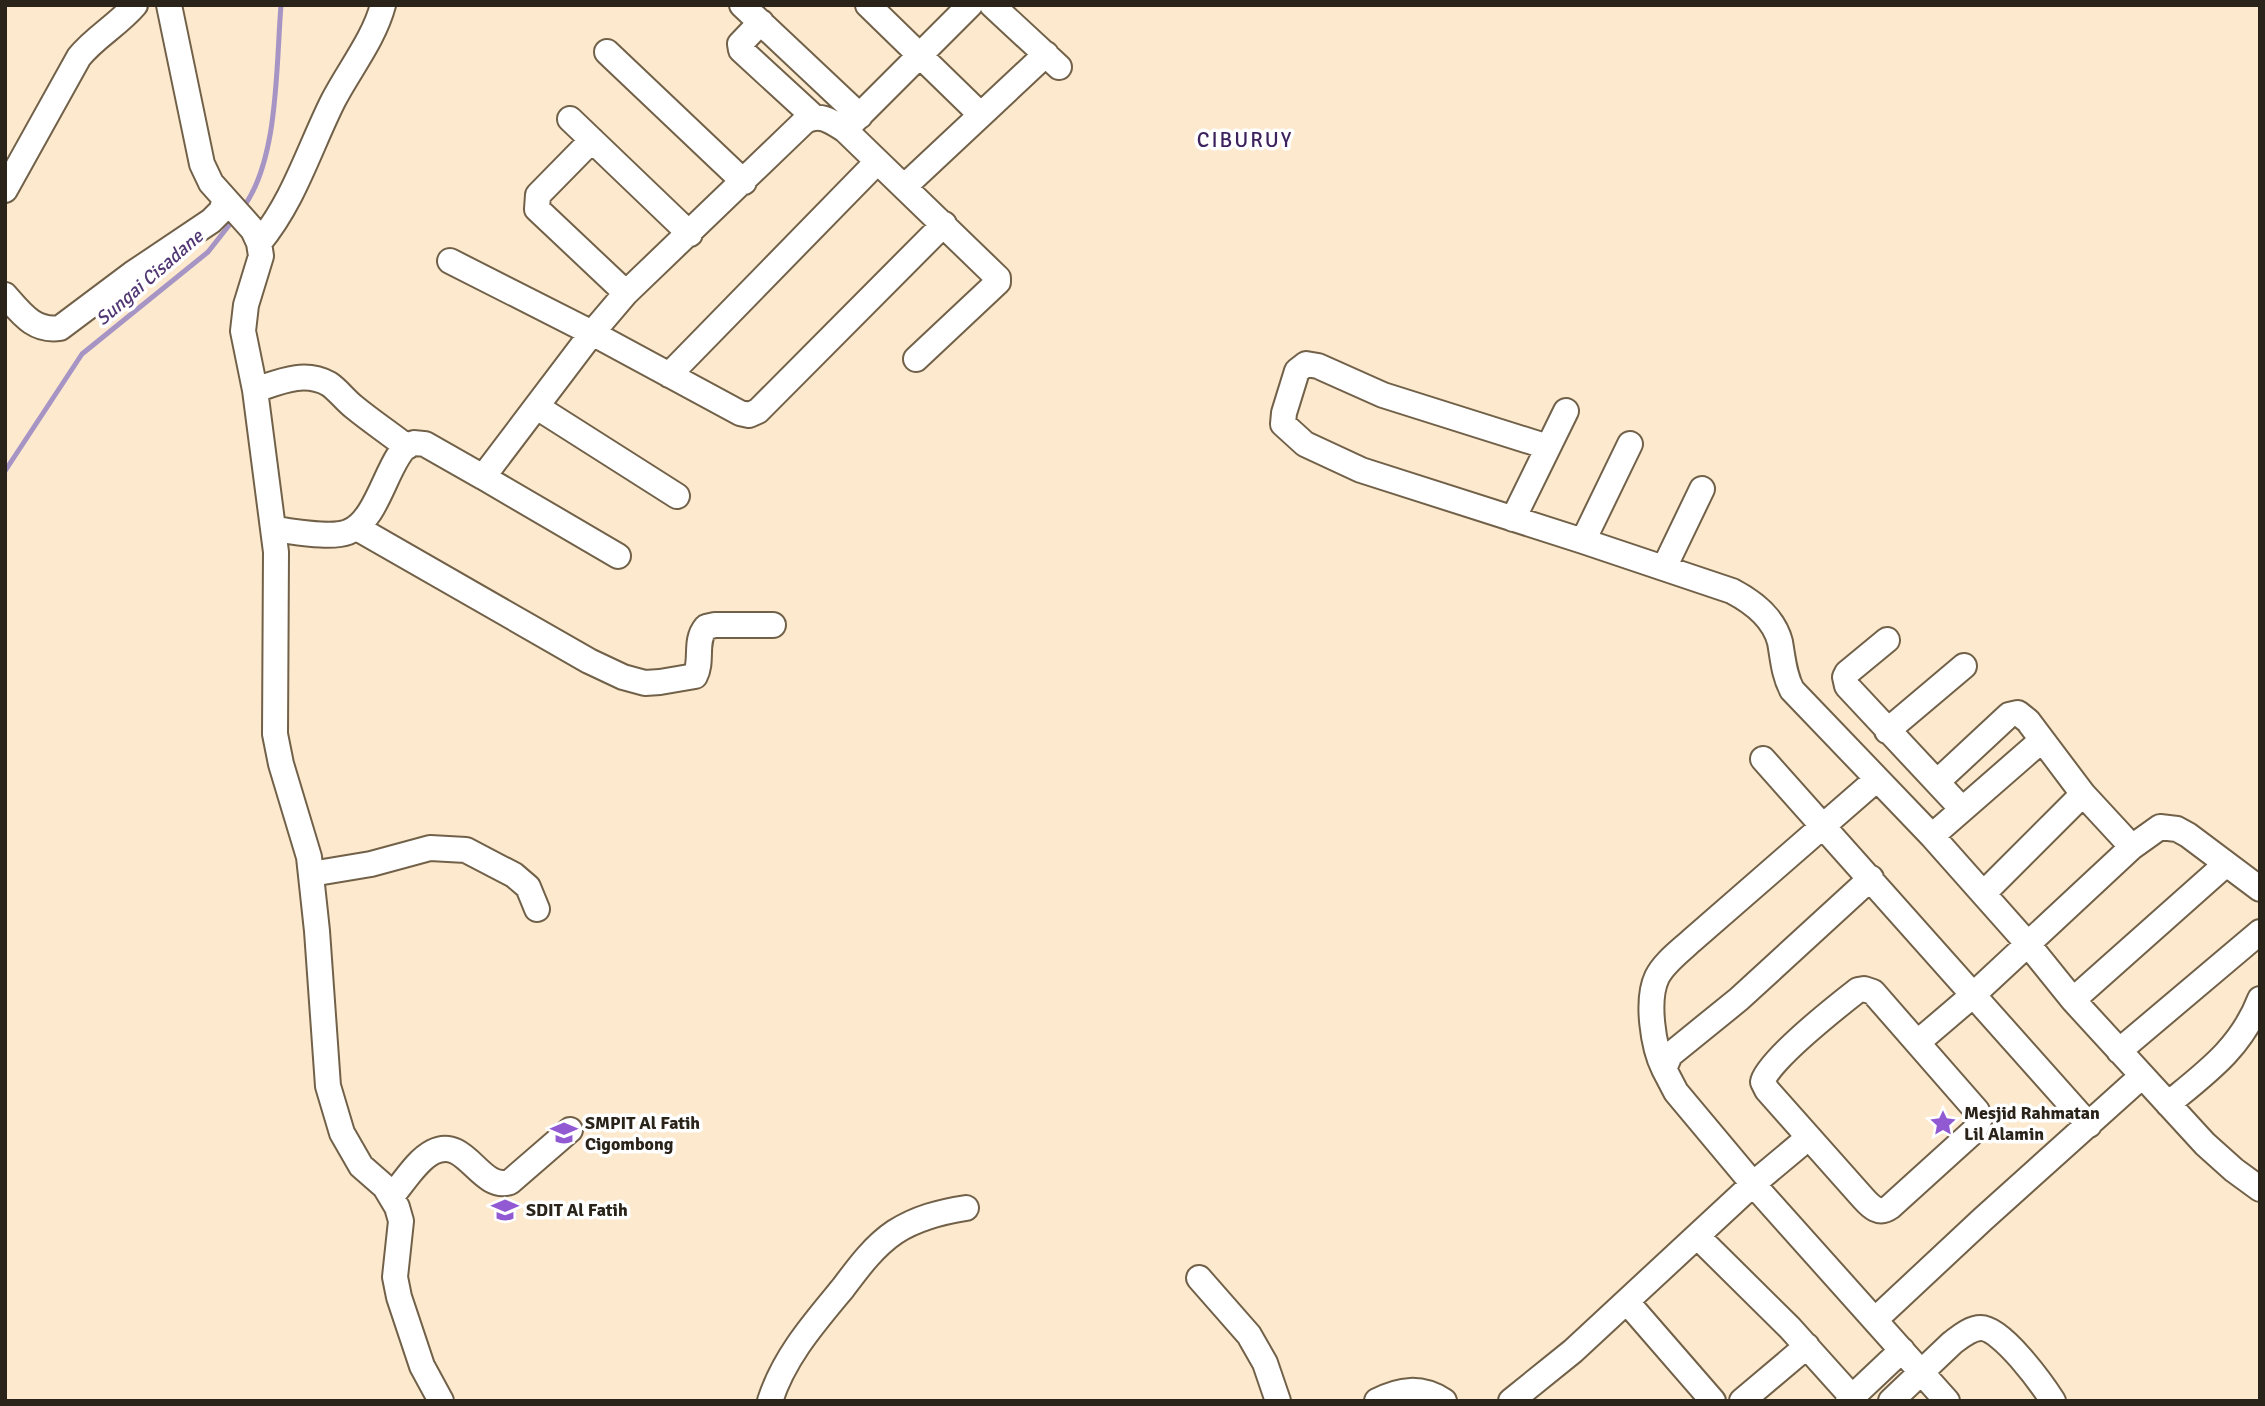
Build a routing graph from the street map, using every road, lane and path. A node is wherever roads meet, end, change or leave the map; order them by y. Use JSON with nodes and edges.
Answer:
{"nodes":[{"id":1,"x":135,"y":5,"type":"edge"},
{"id":2,"x":169,"y":5,"type":"edge"},
{"id":3,"x":383,"y":5,"type":"edge"},
{"id":4,"x":742,"y":5,"type":"edge"},
{"id":5,"x":868,"y":5,"type":"edge"},
{"id":6,"x":970,"y":5,"type":"edge"},
{"id":7,"x":992,"y":5,"type":"edge"},
{"id":8,"x":761,"y":22,"type":"junction"},
{"id":9,"x":607,"y":52,"type":"dead end"},
{"id":10,"x":920,"y":55,"type":"junction"},
{"id":11,"x":981,"y":115,"type":"junction"},
{"id":12,"x":814,"y":117,"type":"junction"},
{"id":13,"x":570,"y":118,"type":"dead end"},
{"id":14,"x":852,"y":123,"type":"junction"},
{"id":15,"x":592,"y":139,"type":"junction"},
{"id":16,"x":876,"y":163,"type":"junction"},
{"id":17,"x":744,"y":182,"type":"junction"},
{"id":18,"x":904,"y":187,"type":"junction"},
{"id":19,"x":5,"y":190,"type":"edge"},
{"id":20,"x":226,"y":201,"type":"junction"},
{"id":21,"x":944,"y":224,"type":"junction"},
{"id":22,"x":690,"y":234,"type":"junction"},
{"id":23,"x":256,"y":237,"type":"junction"},
{"id":24,"x":450,"y":261,"type":"dead end"},
{"id":25,"x":626,"y":293,"type":"junction"},
{"id":26,"x":5,"y":295,"type":"edge"},
{"id":27,"x":592,"y":333,"type":"junction"},
{"id":28,"x":916,"y":359,"type":"dead end"},
{"id":29,"x":669,"y":375,"type":"junction"},
{"id":30,"x":255,"y":390,"type":"junction"},
{"id":31,"x":537,"y":407,"type":"junction"},
{"id":32,"x":1566,"y":411,"type":"dead end"},
{"id":33,"x":1629,"y":444,"type":"dead end"},
{"id":34,"x":407,"y":447,"type":"junction"},
{"id":35,"x":1548,"y":447,"type":"junction"},
{"id":36,"x":483,"y":477,"type":"junction"},
{"id":37,"x":1702,"y":489,"type":"dead end"},
{"id":38,"x":677,"y":496,"type":"dead end"},
{"id":39,"x":1513,"y":519,"type":"junction"},
{"id":40,"x":357,"y":528,"type":"junction"},
{"id":41,"x":273,"y":529,"type":"junction"},
{"id":42,"x":1583,"y":541,"type":"junction"},
{"id":43,"x":618,"y":555,"type":"dead end"},
{"id":44,"x":1664,"y":568,"type":"junction"},
{"id":45,"x":773,"y":625,"type":"dead end"},
{"id":46,"x":1887,"y":640,"type":"dead end"},
{"id":47,"x":1964,"y":666,"type":"dead end"},
{"id":48,"x":1887,"y":731,"type":"junction"},
{"id":49,"x":2042,"y":740,"type":"junction"},
{"id":50,"x":1763,"y":759,"type":"dead end"},
{"id":51,"x":1877,"y":779,"type":"junction"},
{"id":52,"x":1937,"y":782,"type":"junction"},
{"id":53,"x":2083,"y":794,"type":"junction"},
{"id":54,"x":1962,"y":808,"type":"junction"},
{"id":55,"x":1823,"y":827,"type":"junction"},
{"id":56,"x":1932,"y":836,"type":"junction"},
{"id":57,"x":2132,"y":847,"type":"junction"},
{"id":58,"x":2225,"y":863,"type":"junction"},
{"id":59,"x":311,"y":874,"type":"junction"},
{"id":60,"x":1871,"y":878,"type":"junction"},
{"id":61,"x":2260,"y":889,"type":"edge"},
{"id":62,"x":1984,"y":893,"type":"junction"},
{"id":63,"x":537,"y":909,"type":"dead end"},
{"id":64,"x":2260,"y":932,"type":"edge"},
{"id":65,"x":2027,"y":943,"type":"junction"},
{"id":66,"x":1972,"y":996,"type":"junction"},
{"id":67,"x":2260,"y":999,"type":"edge"},
{"id":68,"x":2073,"y":1000,"type":"junction"},
{"id":69,"x":1918,"y":1042,"type":"junction"},
{"id":70,"x":2119,"y":1051,"type":"junction"},
{"id":71,"x":1664,"y":1069,"type":"junction"},
{"id":72,"x":2142,"y":1076,"type":"junction"},
{"id":73,"x":2168,"y":1104,"type":"junction"},
{"id":74,"x":2089,"y":1125,"type":"junction"},
{"id":75,"x":570,"y":1130,"type":"dead end"},
{"id":76,"x":1808,"y":1138,"type":"junction"},
{"id":77,"x":1753,"y":1184,"type":"junction"},
{"id":78,"x":2260,"y":1189,"type":"edge"},
{"id":79,"x":392,"y":1196,"type":"junction"},
{"id":80,"x":966,"y":1208,"type":"dead end"},
{"id":81,"x":1697,"y":1236,"type":"junction"},
{"id":82,"x":1199,"y":1278,"type":"dead end"},
{"id":83,"x":1627,"y":1302,"type":"junction"},
{"id":84,"x":1876,"y":1319,"type":"junction"},
{"id":85,"x":1807,"y":1346,"type":"junction"},
{"id":86,"x":1902,"y":1350,"type":"junction"},
{"id":87,"x":1922,"y":1374,"type":"junction"},
{"id":88,"x":1434,"y":1398,"type":"edge"},
{"id":89,"x":1850,"y":1399,"type":"edge"},
{"id":90,"x":442,"y":1401,"type":"edge"},
{"id":91,"x":770,"y":1401,"type":"edge"},
{"id":92,"x":1278,"y":1401,"type":"edge"},
{"id":93,"x":1377,"y":1401,"type":"edge"},
{"id":94,"x":1511,"y":1401,"type":"edge"},
{"id":95,"x":1713,"y":1401,"type":"edge"},
{"id":96,"x":1742,"y":1401,"type":"edge"},
{"id":97,"x":1891,"y":1401,"type":"edge"},
{"id":98,"x":1947,"y":1401,"type":"edge"},
{"id":99,"x":2053,"y":1401,"type":"edge"}],
"edges":[{"from":1,"to":19,"type":"street"},
{"from":2,"to":20,"type":"street"},
{"from":3,"to":23,"type":"street"},
{"from":4,"to":8,"type":"street"},
{"from":5,"to":10,"type":"street"},
{"from":6,"to":10,"type":"street"},
{"from":7,"to":11,"type":"street"},
{"from":8,"to":12,"type":"street"},
{"from":8,"to":14,"type":"street"},
{"from":9,"to":17,"type":"street"},
{"from":10,"to":11,"type":"street"},
{"from":10,"to":14,"type":"street"},
{"from":11,"to":18,"type":"street"},
{"from":12,"to":14,"type":"street"},
{"from":12,"to":17,"type":"street"},
{"from":13,"to":15,"type":"street"},
{"from":14,"to":16,"type":"street"},
{"from":15,"to":22,"type":"street"},
{"from":15,"to":25,"type":"street"},
{"from":16,"to":18,"type":"street"},
{"from":16,"to":29,"type":"street"},
{"from":17,"to":22,"type":"street"},
{"from":18,"to":21,"type":"street"},
{"from":20,"to":23,"type":"street"},
{"from":20,"to":26,"type":"street"},
{"from":21,"to":28,"type":"street"},
{"from":21,"to":29,"type":"street"},
{"from":22,"to":25,"type":"street"},
{"from":23,"to":30,"type":"street"},
{"from":24,"to":27,"type":"street"},
{"from":25,"to":27,"type":"street"},
{"from":27,"to":29,"type":"street"},
{"from":27,"to":31,"type":"street"},
{"from":30,"to":34,"type":"street"},
{"from":30,"to":41,"type":"street"},
{"from":31,"to":36,"type":"street"},
{"from":31,"to":38,"type":"street"},
{"from":32,"to":35,"type":"street"},
{"from":33,"to":42,"type":"street"},
{"from":34,"to":36,"type":"street"},
{"from":34,"to":40,"type":"street"},
{"from":35,"to":39,"type":"street"},
{"from":35,"to":39,"type":"street"},
{"from":36,"to":43,"type":"street"},
{"from":37,"to":44,"type":"street"},
{"from":39,"to":42,"type":"street"},
{"from":40,"to":41,"type":"street"},
{"from":40,"to":45,"type":"street"},
{"from":41,"to":59,"type":"street"},
{"from":42,"to":44,"type":"street"},
{"from":44,"to":51,"type":"street"},
{"from":46,"to":48,"type":"street"},
{"from":47,"to":48,"type":"street"},
{"from":48,"to":52,"type":"street"},
{"from":49,"to":52,"type":"street"},
{"from":49,"to":53,"type":"street"},
{"from":49,"to":54,"type":"street"},
{"from":50,"to":55,"type":"street"},
{"from":51,"to":55,"type":"street"},
{"from":51,"to":56,"type":"street"},
{"from":52,"to":54,"type":"street"},
{"from":53,"to":57,"type":"street"},
{"from":53,"to":62,"type":"street"},
{"from":54,"to":56,"type":"street"},
{"from":55,"to":60,"type":"street"},
{"from":55,"to":71,"type":"street"},
{"from":56,"to":62,"type":"street"},
{"from":57,"to":58,"type":"street"},
{"from":57,"to":65,"type":"street"},
{"from":58,"to":61,"type":"street"},
{"from":58,"to":68,"type":"street"},
{"from":59,"to":63,"type":"street"},
{"from":59,"to":79,"type":"street"},
{"from":60,"to":66,"type":"street"},
{"from":60,"to":71,"type":"street"},
{"from":62,"to":65,"type":"street"},
{"from":64,"to":70,"type":"street"},
{"from":65,"to":66,"type":"street"},
{"from":65,"to":68,"type":"street"},
{"from":66,"to":69,"type":"street"},
{"from":66,"to":74,"type":"street"},
{"from":67,"to":73,"type":"street"},
{"from":68,"to":70,"type":"street"},
{"from":69,"to":76,"type":"street"},
{"from":69,"to":76,"type":"street"},
{"from":70,"to":72,"type":"street"},
{"from":71,"to":77,"type":"street"},
{"from":72,"to":73,"type":"street"},
{"from":72,"to":74,"type":"street"},
{"from":73,"to":78,"type":"street"},
{"from":74,"to":84,"type":"street"},
{"from":75,"to":79,"type":"street"},
{"from":76,"to":77,"type":"street"},
{"from":77,"to":81,"type":"street"},
{"from":77,"to":84,"type":"street"},
{"from":79,"to":90,"type":"street"},
{"from":80,"to":91,"type":"street"},
{"from":81,"to":83,"type":"street"},
{"from":81,"to":85,"type":"street"},
{"from":82,"to":92,"type":"street"},
{"from":83,"to":94,"type":"street"},
{"from":83,"to":95,"type":"street"},
{"from":84,"to":86,"type":"street"},
{"from":85,"to":89,"type":"street"},
{"from":85,"to":96,"type":"street"},
{"from":86,"to":87,"type":"street"},
{"from":86,"to":89,"type":"street"},
{"from":87,"to":97,"type":"street"},
{"from":87,"to":98,"type":"street"},
{"from":87,"to":99,"type":"street"},
{"from":88,"to":93,"type":"street"}]}
